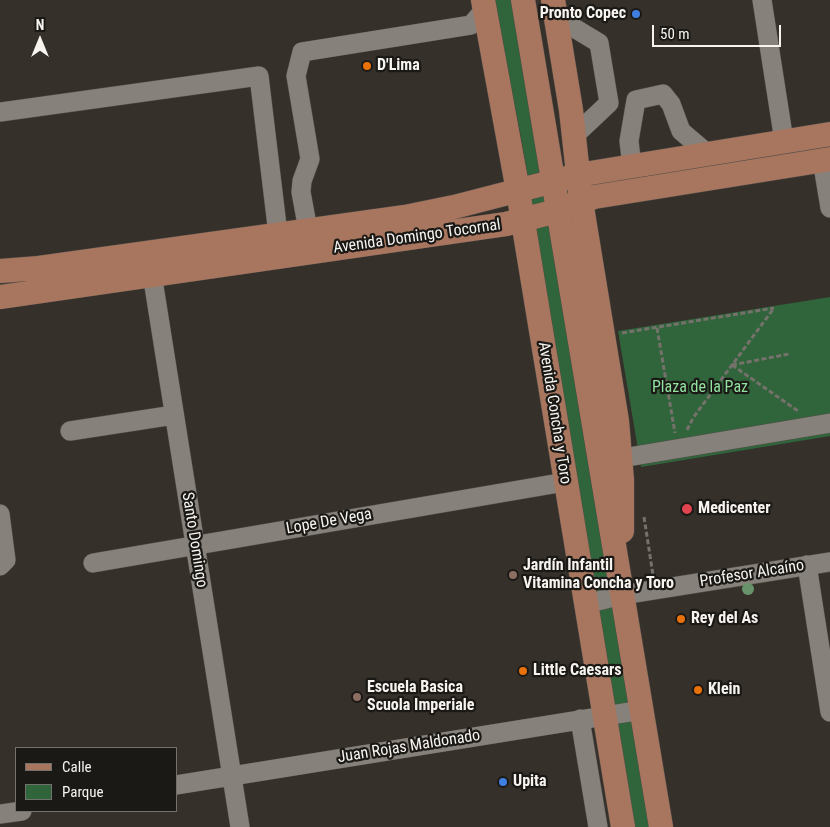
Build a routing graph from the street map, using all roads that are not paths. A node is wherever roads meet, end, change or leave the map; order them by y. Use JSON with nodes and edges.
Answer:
{"nodes":[{"id":1,"x":523,"y":0,"type":"edge"},
{"id":2,"x":762,"y":0,"type":"edge"},
{"id":3,"x":484,"y":5,"type":"edge"},
{"id":4,"x":554,"y":9,"type":"edge"},
{"id":5,"x":636,"y":100,"type":"junction"},
{"id":6,"x":609,"y":103,"type":"junction"},
{"id":7,"x":0,"y":112,"type":"edge"},
{"id":8,"x":830,"y":134,"type":"edge"},
{"id":9,"x":574,"y":136,"type":"junction"},
{"id":10,"x":784,"y":142,"type":"junction"},
{"id":11,"x":708,"y":154,"type":"junction"},
{"id":12,"x":826,"y":160,"type":"edge"},
{"id":13,"x":632,"y":166,"type":"junction"},
{"id":14,"x":578,"y":175,"type":"junction"},
{"id":15,"x":552,"y":182,"type":"junction"},
{"id":16,"x":518,"y":191,"type":"junction"},
{"id":17,"x":582,"y":201,"type":"junction"},
{"id":18,"x":830,"y":208,"type":"edge"},
{"id":19,"x":557,"y":211,"type":"junction"},
{"id":20,"x":522,"y":221,"type":"junction"},
{"id":21,"x":308,"y":230,"type":"junction"},
{"id":22,"x":278,"y":234,"type":"junction"},
{"id":23,"x":150,"y":264,"type":"junction"},
{"id":24,"x":0,"y":271,"type":"edge"},
{"id":25,"x":0,"y":297,"type":"edge"},
{"id":26,"x":174,"y":415,"type":"junction"},
{"id":27,"x":823,"y":424,"type":"edge"},
{"id":28,"x":70,"y":431,"type":"dead end"},
{"id":29,"x":634,"y":456,"type":"dead end"},
{"id":30,"x":565,"y":482,"type":"junction"},
{"id":31,"x":0,"y":514,"type":"edge"},
{"id":32,"x":195,"y":546,"type":"junction"},
{"id":33,"x":830,"y":562,"type":"edge"},
{"id":34,"x":93,"y":563,"type":"dead end"},
{"id":35,"x":2,"y":565,"type":"edge"},
{"id":36,"x":807,"y":565,"type":"junction"},
{"id":37,"x":620,"y":584,"type":"junction"},
{"id":38,"x":586,"y":604,"type":"junction"},
{"id":39,"x":642,"y":710,"type":"junction"},
{"id":40,"x":830,"y":712,"type":"edge"},
{"id":41,"x":605,"y":716,"type":"junction"},
{"id":42,"x":580,"y":719,"type":"junction"},
{"id":43,"x":232,"y":776,"type":"junction"},
{"id":44,"x":178,"y":785,"type":"edge"},
{"id":45,"x":15,"y":812,"type":"edge"},
{"id":46,"x":0,"y":814,"type":"edge"},
{"id":47,"x":240,"y":827,"type":"edge"},
{"id":48,"x":598,"y":827,"type":"edge"},
{"id":49,"x":623,"y":827,"type":"edge"},
{"id":50,"x":661,"y":827,"type":"edge"}],
"edges":[{"from":1,"to":15,"type":"main road"},
{"from":2,"to":10,"type":"street"},
{"from":3,"to":16,"type":"main road","name":"Avenida Concha y Toro"},
{"from":3,"to":21,"type":"street"},
{"from":4,"to":6,"type":"street"},
{"from":4,"to":9,"type":"main road"},
{"from":5,"to":6,"type":"street"},
{"from":5,"to":11,"type":"street"},
{"from":5,"to":13,"type":"street"},
{"from":6,"to":9,"type":"street"},
{"from":7,"to":22,"type":"street"},
{"from":8,"to":10,"type":"main road","name":"Avenida Domingo Tocornal"},
{"from":9,"to":14,"type":"main road"},
{"from":10,"to":11,"type":"main road","name":"Avenida Domingo Tocornal"},
{"from":11,"to":13,"type":"main road","name":"Avenida Domingo Tocornal"},
{"from":12,"to":17,"type":"main road","name":"Avenida Domingo Tocornal"},
{"from":12,"to":18,"type":"street"},
{"from":13,"to":14,"type":"main road","name":"Avenida Domingo Tocornal"},
{"from":14,"to":15,"type":"main road","name":"Avenida Domingo Tocornal"},
{"from":14,"to":17,"type":"main road"},
{"from":15,"to":16,"type":"main road","name":"Avenida Domingo Tocornal"},
{"from":15,"to":19,"type":"main road"},
{"from":16,"to":20,"type":"main road","name":"Avenida Concha y Toro"},
{"from":16,"to":21,"type":"main road","name":"Avenida Domingo Tocornal"},
{"from":17,"to":19,"type":"main road","name":"Avenida Domingo Tocornal"},
{"from":17,"to":37,"type":"main road"},
{"from":19,"to":20,"type":"main road","name":"Avenida Domingo Tocornal"},
{"from":19,"to":37,"type":"main road"},
{"from":20,"to":23,"type":"main road","name":"Avenida Domingo Tocornal"},
{"from":20,"to":30,"type":"main road","name":"Avenida Concha y Toro"},
{"from":21,"to":22,"type":"main road","name":"Avenida Domingo Tocornal"},
{"from":22,"to":23,"type":"main road","name":"Avenida Domingo Tocornal"},
{"from":23,"to":24,"type":"main road","name":"Avenida Domingo Tocornal"},
{"from":23,"to":25,"type":"main road","name":"Avenida Domingo Tocornal"},
{"from":23,"to":26,"type":"street","name":"Santo Domingo"},
{"from":26,"to":28,"type":"street"},
{"from":26,"to":32,"type":"street","name":"Santo Domingo"},
{"from":27,"to":29,"type":"street"},
{"from":30,"to":32,"type":"street","name":"Lope De Vega"},
{"from":30,"to":38,"type":"main road","name":"Avenida Concha y Toro"},
{"from":31,"to":35,"type":"street"},
{"from":32,"to":34,"type":"street","name":"Lope De Vega"},
{"from":32,"to":43,"type":"street","name":"Santo Domingo"},
{"from":33,"to":36,"type":"street","name":"Profesor Alcaíno"},
{"from":36,"to":37,"type":"street","name":"Profesor Alcaíno"},
{"from":36,"to":40,"type":"street"},
{"from":37,"to":38,"type":"street","name":"Profesor Alcaíno"},
{"from":37,"to":39,"type":"main road"},
{"from":38,"to":41,"type":"main road","name":"Avenida Concha y Toro"},
{"from":39,"to":41,"type":"street","name":"Juan Rojas Maldonado"},
{"from":39,"to":50,"type":"main road"},
{"from":41,"to":42,"type":"street","name":"Juan Rojas Maldonado"},
{"from":41,"to":49,"type":"main road","name":"Avenida Concha y Toro"},
{"from":42,"to":43,"type":"street","name":"Juan Rojas Maldonado"},
{"from":42,"to":48,"type":"street"},
{"from":43,"to":44,"type":"street","name":"Juan Rojas Maldonado"},
{"from":43,"to":47,"type":"street","name":"Santo Domingo"},
{"from":45,"to":46,"type":"street"}]}
